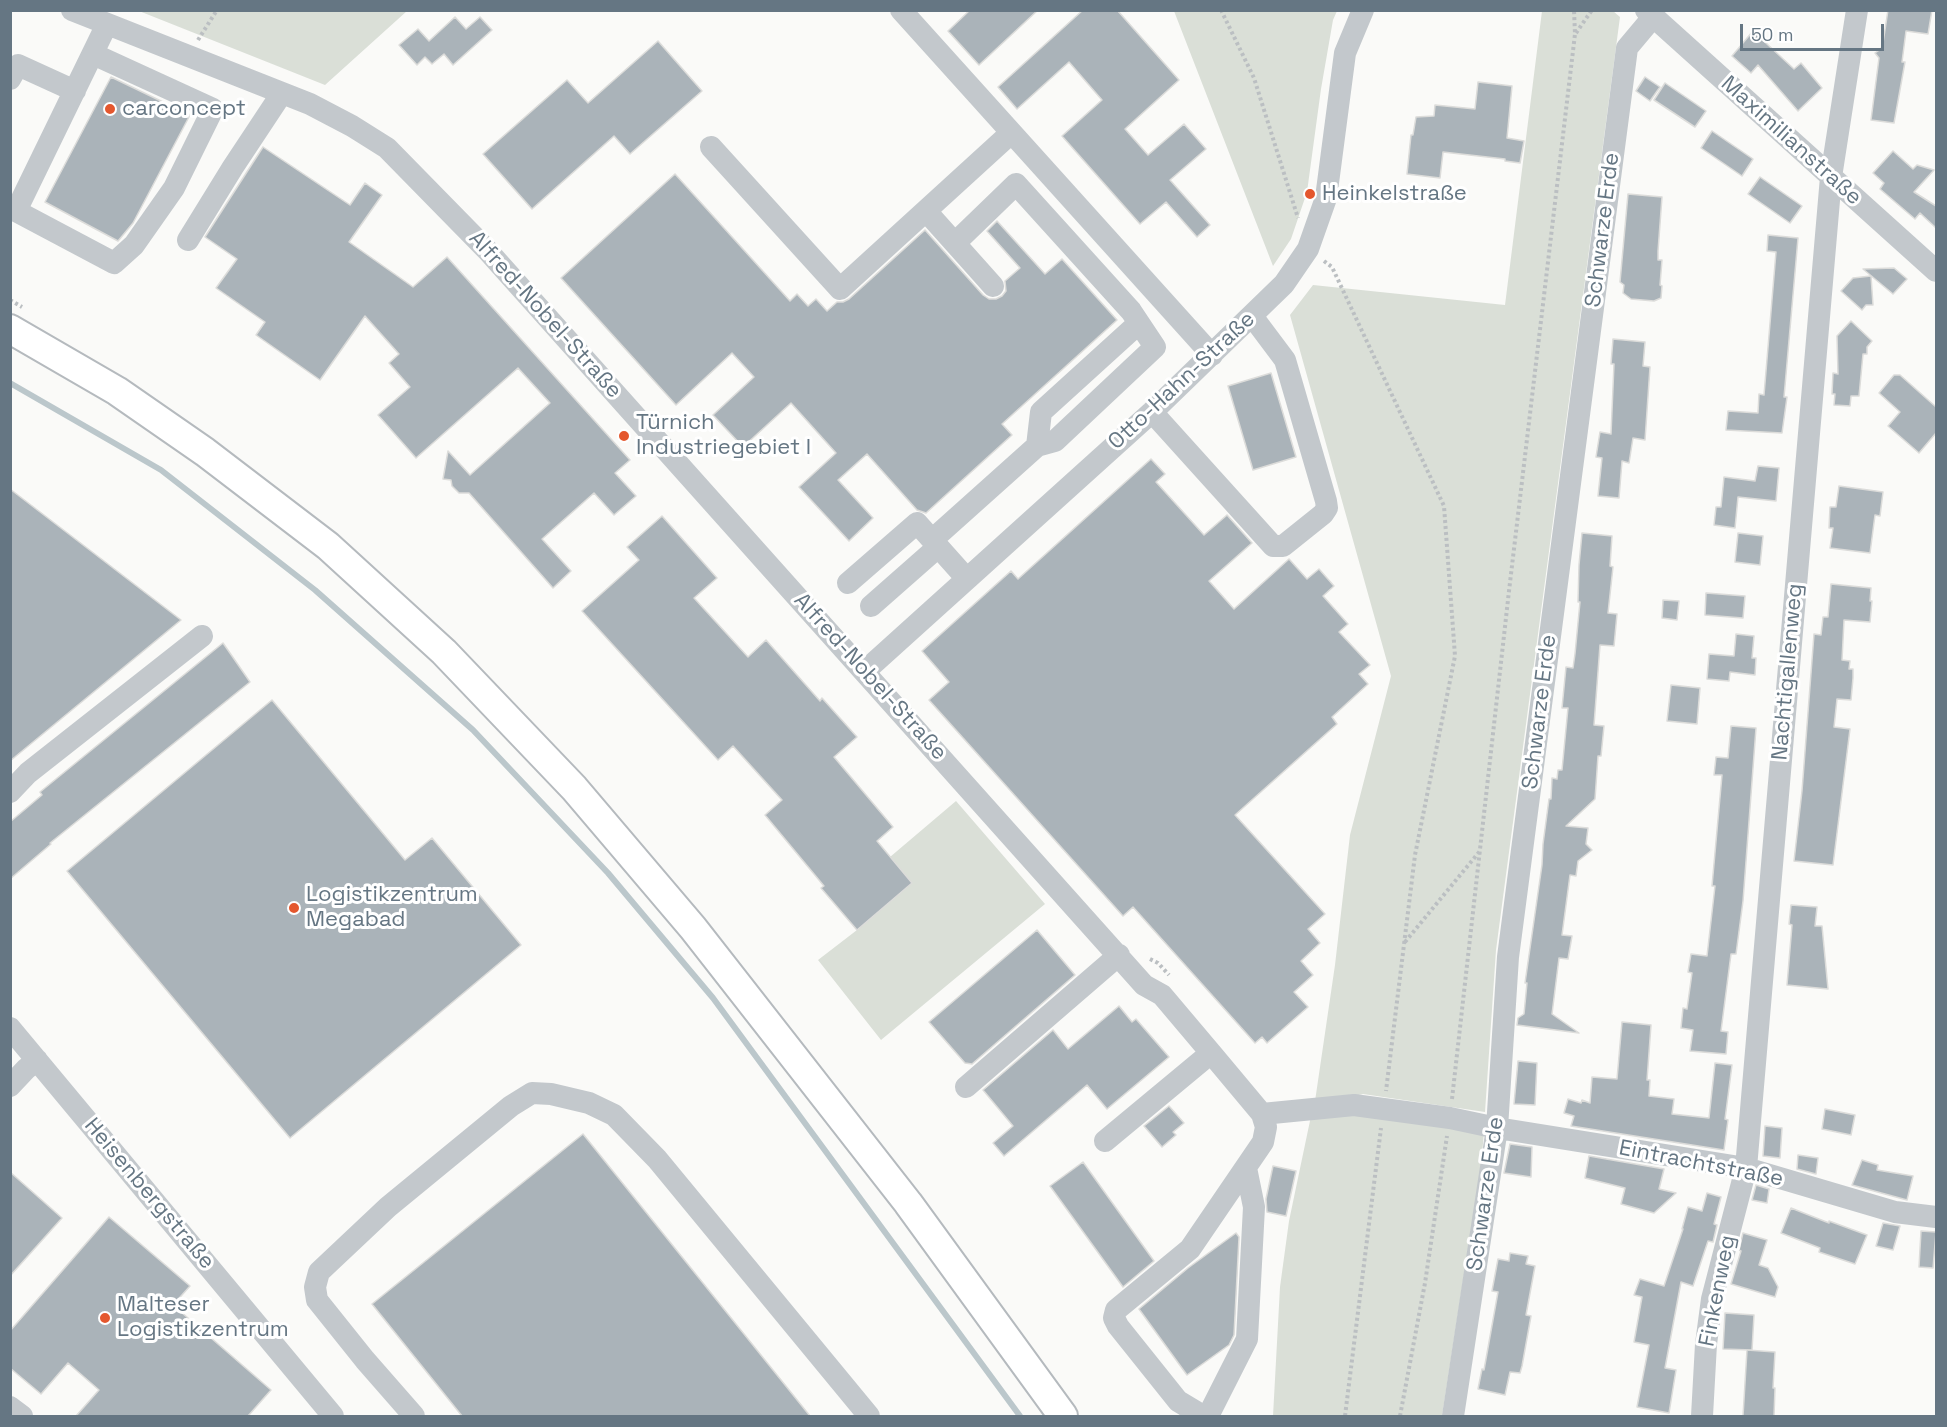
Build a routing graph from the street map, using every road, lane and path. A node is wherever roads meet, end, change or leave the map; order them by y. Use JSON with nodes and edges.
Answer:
{"nodes":[{"id":1,"x":72,"y":10,"type":"edge"},
{"id":2,"x":217,"y":10,"type":"edge"},
{"id":3,"x":901,"y":10,"type":"edge"},
{"id":4,"x":1221,"y":10,"type":"edge"},
{"id":5,"x":1363,"y":10,"type":"edge"},
{"id":6,"x":1574,"y":10,"type":"edge"},
{"id":7,"x":1592,"y":10,"type":"edge"},
{"id":8,"x":1857,"y":10,"type":"edge"},
{"id":9,"x":1650,"y":14,"type":"edge"},
{"id":10,"x":107,"y":24,"type":"junction"},
{"id":11,"x":1575,"y":34,"type":"junction"},
{"id":12,"x":93,"y":54,"type":"junction"},
{"id":13,"x":188,"y":56,"type":"junction"},
{"id":14,"x":10,"y":79,"type":"edge"},
{"id":15,"x":75,"y":92,"type":"junction"},
{"id":16,"x":282,"y":93,"type":"junction"},
{"id":17,"x":1010,"y":131,"type":"junction"},
{"id":18,"x":711,"y":147,"type":"dead end"},
{"id":19,"x":1831,"y":177,"type":"junction"},
{"id":20,"x":926,"y":211,"type":"junction"},
{"id":21,"x":13,"y":212,"type":"edge"},
{"id":22,"x":188,"y":240,"type":"dead end"},
{"id":23,"x":955,"y":243,"type":"junction"},
{"id":24,"x":1308,"y":249,"type":"junction"},
{"id":25,"x":1936,"y":271,"type":"edge"},
{"id":26,"x":993,"y":286,"type":"dead end"},
{"id":27,"x":1252,"y":316,"type":"junction"},
{"id":28,"x":10,"y":329,"type":"edge"},
{"id":29,"x":1212,"y":355,"type":"junction"},
{"id":30,"x":1152,"y":412,"type":"junction"},
{"id":31,"x":935,"y":543,"type":"junction"},
{"id":32,"x":966,"y":579,"type":"junction"},
{"id":33,"x":848,"y":583,"type":"dead end"},
{"id":34,"x":871,"y":606,"type":"dead end"},
{"id":35,"x":202,"y":636,"type":"dead end"},
{"id":36,"x":865,"y":671,"type":"junction"},
{"id":37,"x":10,"y":792,"type":"edge"},
{"id":38,"x":1480,"y":850,"type":"junction"},
{"id":39,"x":1404,"y":944,"type":"junction"},
{"id":40,"x":1119,"y":955,"type":"junction"},
{"id":41,"x":10,"y":1028,"type":"edge"},
{"id":42,"x":1211,"y":1053,"type":"junction"},
{"id":43,"x":37,"y":1060,"type":"junction"},
{"id":44,"x":10,"y":1086,"type":"edge"},
{"id":45,"x":966,"y":1087,"type":"dead end"},
{"id":46,"x":1384,"y":1109,"type":"junction"},
{"id":47,"x":1262,"y":1114,"type":"junction"},
{"id":48,"x":1450,"y":1118,"type":"junction"},
{"id":49,"x":1497,"y":1128,"type":"junction"},
{"id":50,"x":1105,"y":1141,"type":"dead end"},
{"id":51,"x":1246,"y":1168,"type":"junction"},
{"id":52,"x":1746,"y":1168,"type":"junction"},
{"id":53,"x":1936,"y":1217,"type":"edge"},
{"id":54,"x":10,"y":1407,"type":"edge"},
{"id":55,"x":22,"y":1416,"type":"edge"},
{"id":56,"x":333,"y":1416,"type":"edge"},
{"id":57,"x":414,"y":1416,"type":"edge"},
{"id":58,"x":869,"y":1416,"type":"edge"},
{"id":59,"x":1063,"y":1416,"type":"edge"},
{"id":60,"x":1203,"y":1416,"type":"edge"},
{"id":61,"x":1208,"y":1416,"type":"edge"},
{"id":62,"x":1345,"y":1416,"type":"edge"},
{"id":63,"x":1400,"y":1416,"type":"edge"},
{"id":64,"x":1453,"y":1416,"type":"edge"},
{"id":65,"x":1702,"y":1416,"type":"edge"}],
"edges":[{"from":1,"to":10,"type":"street","name":"Alfred-Nobel-Straße"},
{"from":2,"to":13,"type":"path"},
{"from":3,"to":17,"type":"street"},
{"from":4,"to":24,"type":"path"},
{"from":5,"to":24,"type":"street","name":"Otto-Hahn-Straße"},
{"from":6,"to":11,"type":"path"},
{"from":7,"to":11,"type":"path"},
{"from":8,"to":19,"type":"street","name":"Nachtigallenweg"},
{"from":9,"to":19,"type":"street","name":"Maximilianstraße"},
{"from":9,"to":49,"type":"street","name":"Schwarze Erde"},
{"from":10,"to":12,"type":"street"},
{"from":10,"to":13,"type":"street","name":"Alfred-Nobel-Straße"},
{"from":11,"to":38,"type":"path"},
{"from":12,"to":15,"type":"street"},
{"from":12,"to":21,"type":"street"},
{"from":13,"to":16,"type":"street","name":"Alfred-Nobel-Straße"},
{"from":14,"to":15,"type":"street"},
{"from":15,"to":21,"type":"street"},
{"from":16,"to":22,"type":"street"},
{"from":16,"to":36,"type":"street","name":"Alfred-Nobel-Straße"},
{"from":17,"to":20,"type":"street"},
{"from":17,"to":29,"type":"street"},
{"from":18,"to":20,"type":"street"},
{"from":19,"to":25,"type":"street","name":"Maximilianstraße"},
{"from":19,"to":52,"type":"street","name":"Nachtigallenweg"},
{"from":20,"to":23,"type":"street"},
{"from":23,"to":26,"type":"street"},
{"from":23,"to":31,"type":"street"},
{"from":24,"to":27,"type":"street","name":"Otto-Hahn-Straße"},
{"from":24,"to":39,"type":"path"},
{"from":27,"to":29,"type":"street","name":"Otto-Hahn-Straße"},
{"from":27,"to":30,"type":"street"},
{"from":28,"to":59,"type":"main road"},
{"from":29,"to":30,"type":"street","name":"Otto-Hahn-Straße"},
{"from":30,"to":32,"type":"street","name":"Otto-Hahn-Straße"},
{"from":31,"to":32,"type":"street"},
{"from":31,"to":33,"type":"street"},
{"from":31,"to":34,"type":"street"},
{"from":32,"to":36,"type":"street","name":"Otto-Hahn-Straße"},
{"from":35,"to":37,"type":"street"},
{"from":36,"to":40,"type":"street","name":"Alfred-Nobel-Straße"},
{"from":38,"to":39,"type":"path"},
{"from":38,"to":48,"type":"path"},
{"from":39,"to":46,"type":"path"},
{"from":40,"to":42,"type":"street","name":"Alfred-Nobel-Straße"},
{"from":40,"to":45,"type":"street"},
{"from":41,"to":43,"type":"street","name":"Heisenbergstraße"},
{"from":42,"to":47,"type":"street","name":"Alfred-Nobel-Straße"},
{"from":42,"to":50,"type":"street"},
{"from":43,"to":44,"type":"street"},
{"from":43,"to":56,"type":"street","name":"Heisenbergstraße"},
{"from":46,"to":47,"type":"street","name":"Eintrachtstraße"},
{"from":46,"to":48,"type":"street","name":"Eintrachtstraße"},
{"from":46,"to":62,"type":"path"},
{"from":47,"to":51,"type":"street"},
{"from":48,"to":49,"type":"street","name":"Eintrachtstraße"},
{"from":48,"to":63,"type":"path"},
{"from":49,"to":52,"type":"street","name":"Eintrachtstraße"},
{"from":49,"to":64,"type":"street","name":"Schwarze Erde"},
{"from":51,"to":60,"type":"street"},
{"from":51,"to":61,"type":"street"},
{"from":52,"to":53,"type":"street","name":"Eintrachtstraße"},
{"from":52,"to":65,"type":"street","name":"Finkenweg"},
{"from":54,"to":55,"type":"street"},
{"from":57,"to":58,"type":"street"}]}
